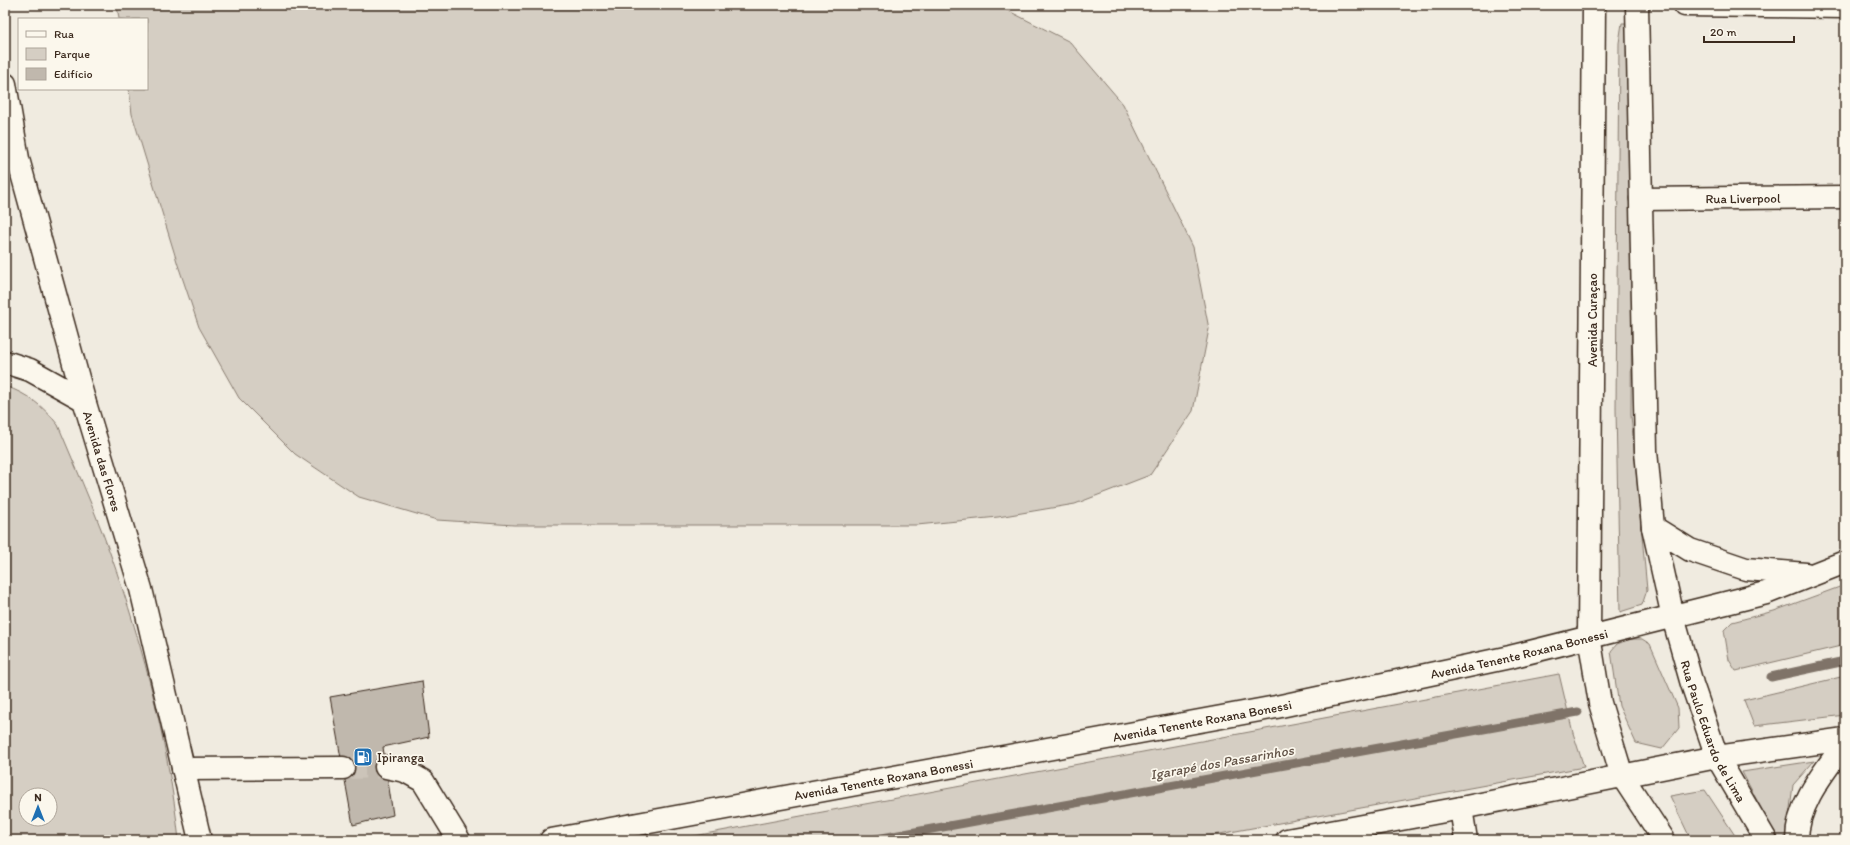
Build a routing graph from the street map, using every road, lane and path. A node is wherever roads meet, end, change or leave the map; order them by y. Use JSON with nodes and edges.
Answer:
{"nodes":[{"id":1,"x":1594,"y":5,"type":"edge"},
{"id":2,"x":1637,"y":5,"type":"edge"},
{"id":3,"x":1685,"y":5,"type":"edge"},
{"id":4,"x":1845,"y":7,"type":"edge"},
{"id":5,"x":5,"y":84,"type":"edge"},
{"id":6,"x":1845,"y":197,"type":"edge"},
{"id":7,"x":1641,"y":199,"type":"junction"},
{"id":8,"x":5,"y":362,"type":"edge"},
{"id":9,"x":84,"y":400,"type":"junction"},
{"id":10,"x":1653,"y":527,"type":"junction"},
{"id":11,"x":1845,"y":562,"type":"edge"},
{"id":12,"x":1814,"y":575,"type":"junction"},
{"id":13,"x":1673,"y":617,"type":"junction"},
{"id":14,"x":1590,"y":636,"type":"junction"},
{"id":15,"x":1845,"y":739,"type":"edge"},
{"id":16,"x":1845,"y":744,"type":"edge"},
{"id":17,"x":1717,"y":757,"type":"junction"},
{"id":18,"x":386,"y":767,"type":"tunnel mouth"},
{"id":19,"x":343,"y":768,"type":"tunnel mouth"},
{"id":20,"x":183,"y":769,"type":"junction"},
{"id":21,"x":1622,"y":776,"type":"junction"},
{"id":22,"x":1461,"y":808,"type":"junction"},
{"id":23,"x":200,"y":840,"type":"edge"},
{"id":24,"x":459,"y":840,"type":"edge"},
{"id":25,"x":550,"y":840,"type":"edge"},
{"id":26,"x":1287,"y":840,"type":"edge"},
{"id":27,"x":1466,"y":840,"type":"edge"},
{"id":28,"x":1664,"y":840,"type":"edge"},
{"id":29,"x":1766,"y":840,"type":"edge"},
{"id":30,"x":1797,"y":840,"type":"edge"}],
"edges":[{"from":1,"to":14,"type":"street","name":"Avenida Curaçao"},
{"from":2,"to":7,"type":"street"},
{"from":3,"to":4,"type":"street"},
{"from":5,"to":9,"type":"street","name":"Avenida das Flores"},
{"from":6,"to":7,"type":"street","name":"Rua Liverpool"},
{"from":7,"to":10,"type":"street"},
{"from":8,"to":9,"type":"street"},
{"from":9,"to":20,"type":"street","name":"Avenida das Flores"},
{"from":10,"to":12,"type":"street"},
{"from":10,"to":13,"type":"street"},
{"from":11,"to":12,"type":"street","name":"Avenida Tenente Roxana Bonessi"},
{"from":12,"to":13,"type":"street","name":"Avenida Tenente Roxana Bonessi"},
{"from":13,"to":14,"type":"street","name":"Avenida Tenente Roxana Bonessi"},
{"from":13,"to":17,"type":"street","name":"Rua Paulo Eduardo de Lima"},
{"from":14,"to":21,"type":"street"},
{"from":14,"to":25,"type":"street","name":"Avenida Tenente Roxana Bonessi"},
{"from":15,"to":17,"type":"street"},
{"from":16,"to":30,"type":"street"},
{"from":17,"to":21,"type":"street"},
{"from":17,"to":29,"type":"street","name":"Rua Paulo Eduardo de Lima"},
{"from":18,"to":24,"type":"street"},
{"from":19,"to":20,"type":"street"},
{"from":20,"to":23,"type":"street","name":"Avenida das Flores"},
{"from":21,"to":22,"type":"street"},
{"from":21,"to":28,"type":"street"},
{"from":22,"to":26,"type":"street"},
{"from":22,"to":27,"type":"street"}]}
